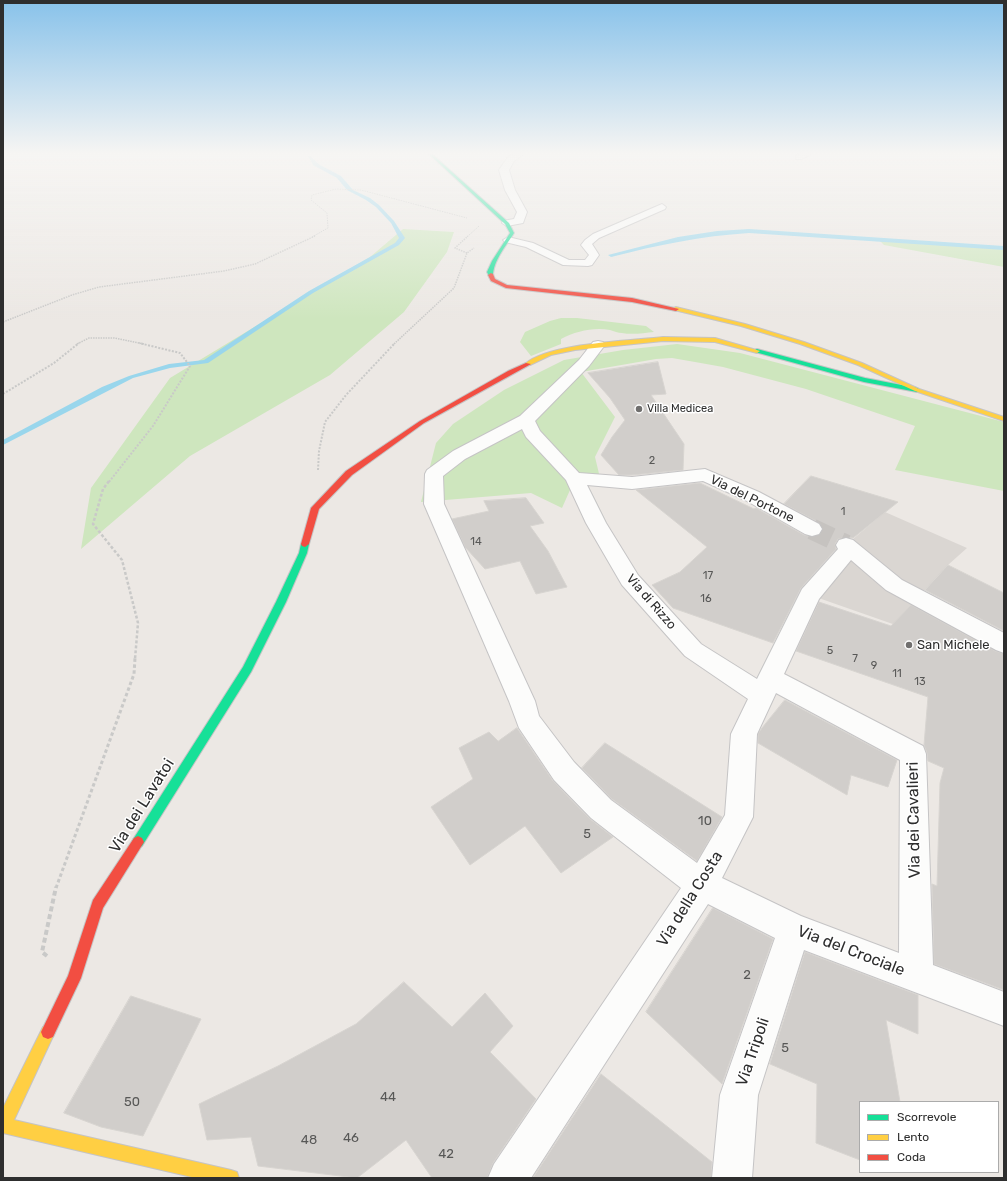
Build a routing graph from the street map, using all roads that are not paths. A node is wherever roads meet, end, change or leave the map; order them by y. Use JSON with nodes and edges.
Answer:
{"nodes":[{"id":1,"x":492,"y":209,"type":"edge"},
{"id":2,"x":520,"y":209,"type":"edge"},
{"id":3,"x":659,"y":209,"type":"edge"},
{"id":4,"x":507,"y":223,"type":"junction"},
{"id":5,"x":510,"y":236,"type":"junction"},
{"id":6,"x":598,"y":345,"type":"junction"},
{"id":7,"x":917,"y":390,"type":"junction"},
{"id":8,"x":1004,"y":419,"type":"edge"},
{"id":9,"x":526,"y":420,"type":"junction"},
{"id":10,"x":574,"y":478,"type":"junction"},
{"id":11,"x":812,"y":529,"type":"tunnel mouth"},
{"id":12,"x":1004,"y":644,"type":"edge"},
{"id":13,"x":766,"y":687,"type":"junction"},
{"id":14,"x":702,"y":885,"type":"junction"},
{"id":15,"x":794,"y":930,"type":"junction"},
{"id":16,"x":916,"y":976,"type":"junction"},
{"id":17,"x":1004,"y":1009,"type":"edge"},
{"id":18,"x":4,"y":1125,"type":"edge"},
{"id":19,"x":231,"y":1178,"type":"edge"},
{"id":20,"x":508,"y":1178,"type":"edge"},
{"id":21,"x":732,"y":1178,"type":"edge"}],
"edges":[{"from":1,"to":4,"type":"street"},
{"from":2,"to":4,"type":"street"},
{"from":3,"to":5,"type":"lane"},
{"from":4,"to":5,"type":"street"},
{"from":5,"to":7,"type":"street"},
{"from":6,"to":7,"type":"street"},
{"from":6,"to":9,"type":"street"},
{"from":6,"to":18,"type":"street","name":"Via dei Lavatoi"},
{"from":7,"to":8,"type":"street"},
{"from":9,"to":10,"type":"street"},
{"from":9,"to":14,"type":"street","name":"Via del Crociale"},
{"from":10,"to":11,"type":"street","name":"Via del Portone"},
{"from":10,"to":13,"type":"street","name":"Via di Rizzo"},
{"from":12,"to":13,"type":"street","name":"Via della Costa"},
{"from":13,"to":14,"type":"street","name":"Via della Costa"},
{"from":13,"to":16,"type":"street","name":"Via dei Cavalieri"},
{"from":14,"to":15,"type":"street","name":"Via del Crociale"},
{"from":14,"to":20,"type":"street","name":"Via della Costa"},
{"from":15,"to":16,"type":"street","name":"Via del Crociale"},
{"from":15,"to":21,"type":"street","name":"Via Tripoli"},
{"from":16,"to":17,"type":"street","name":"Via del Crociale"},
{"from":18,"to":19,"type":"street"}]}
